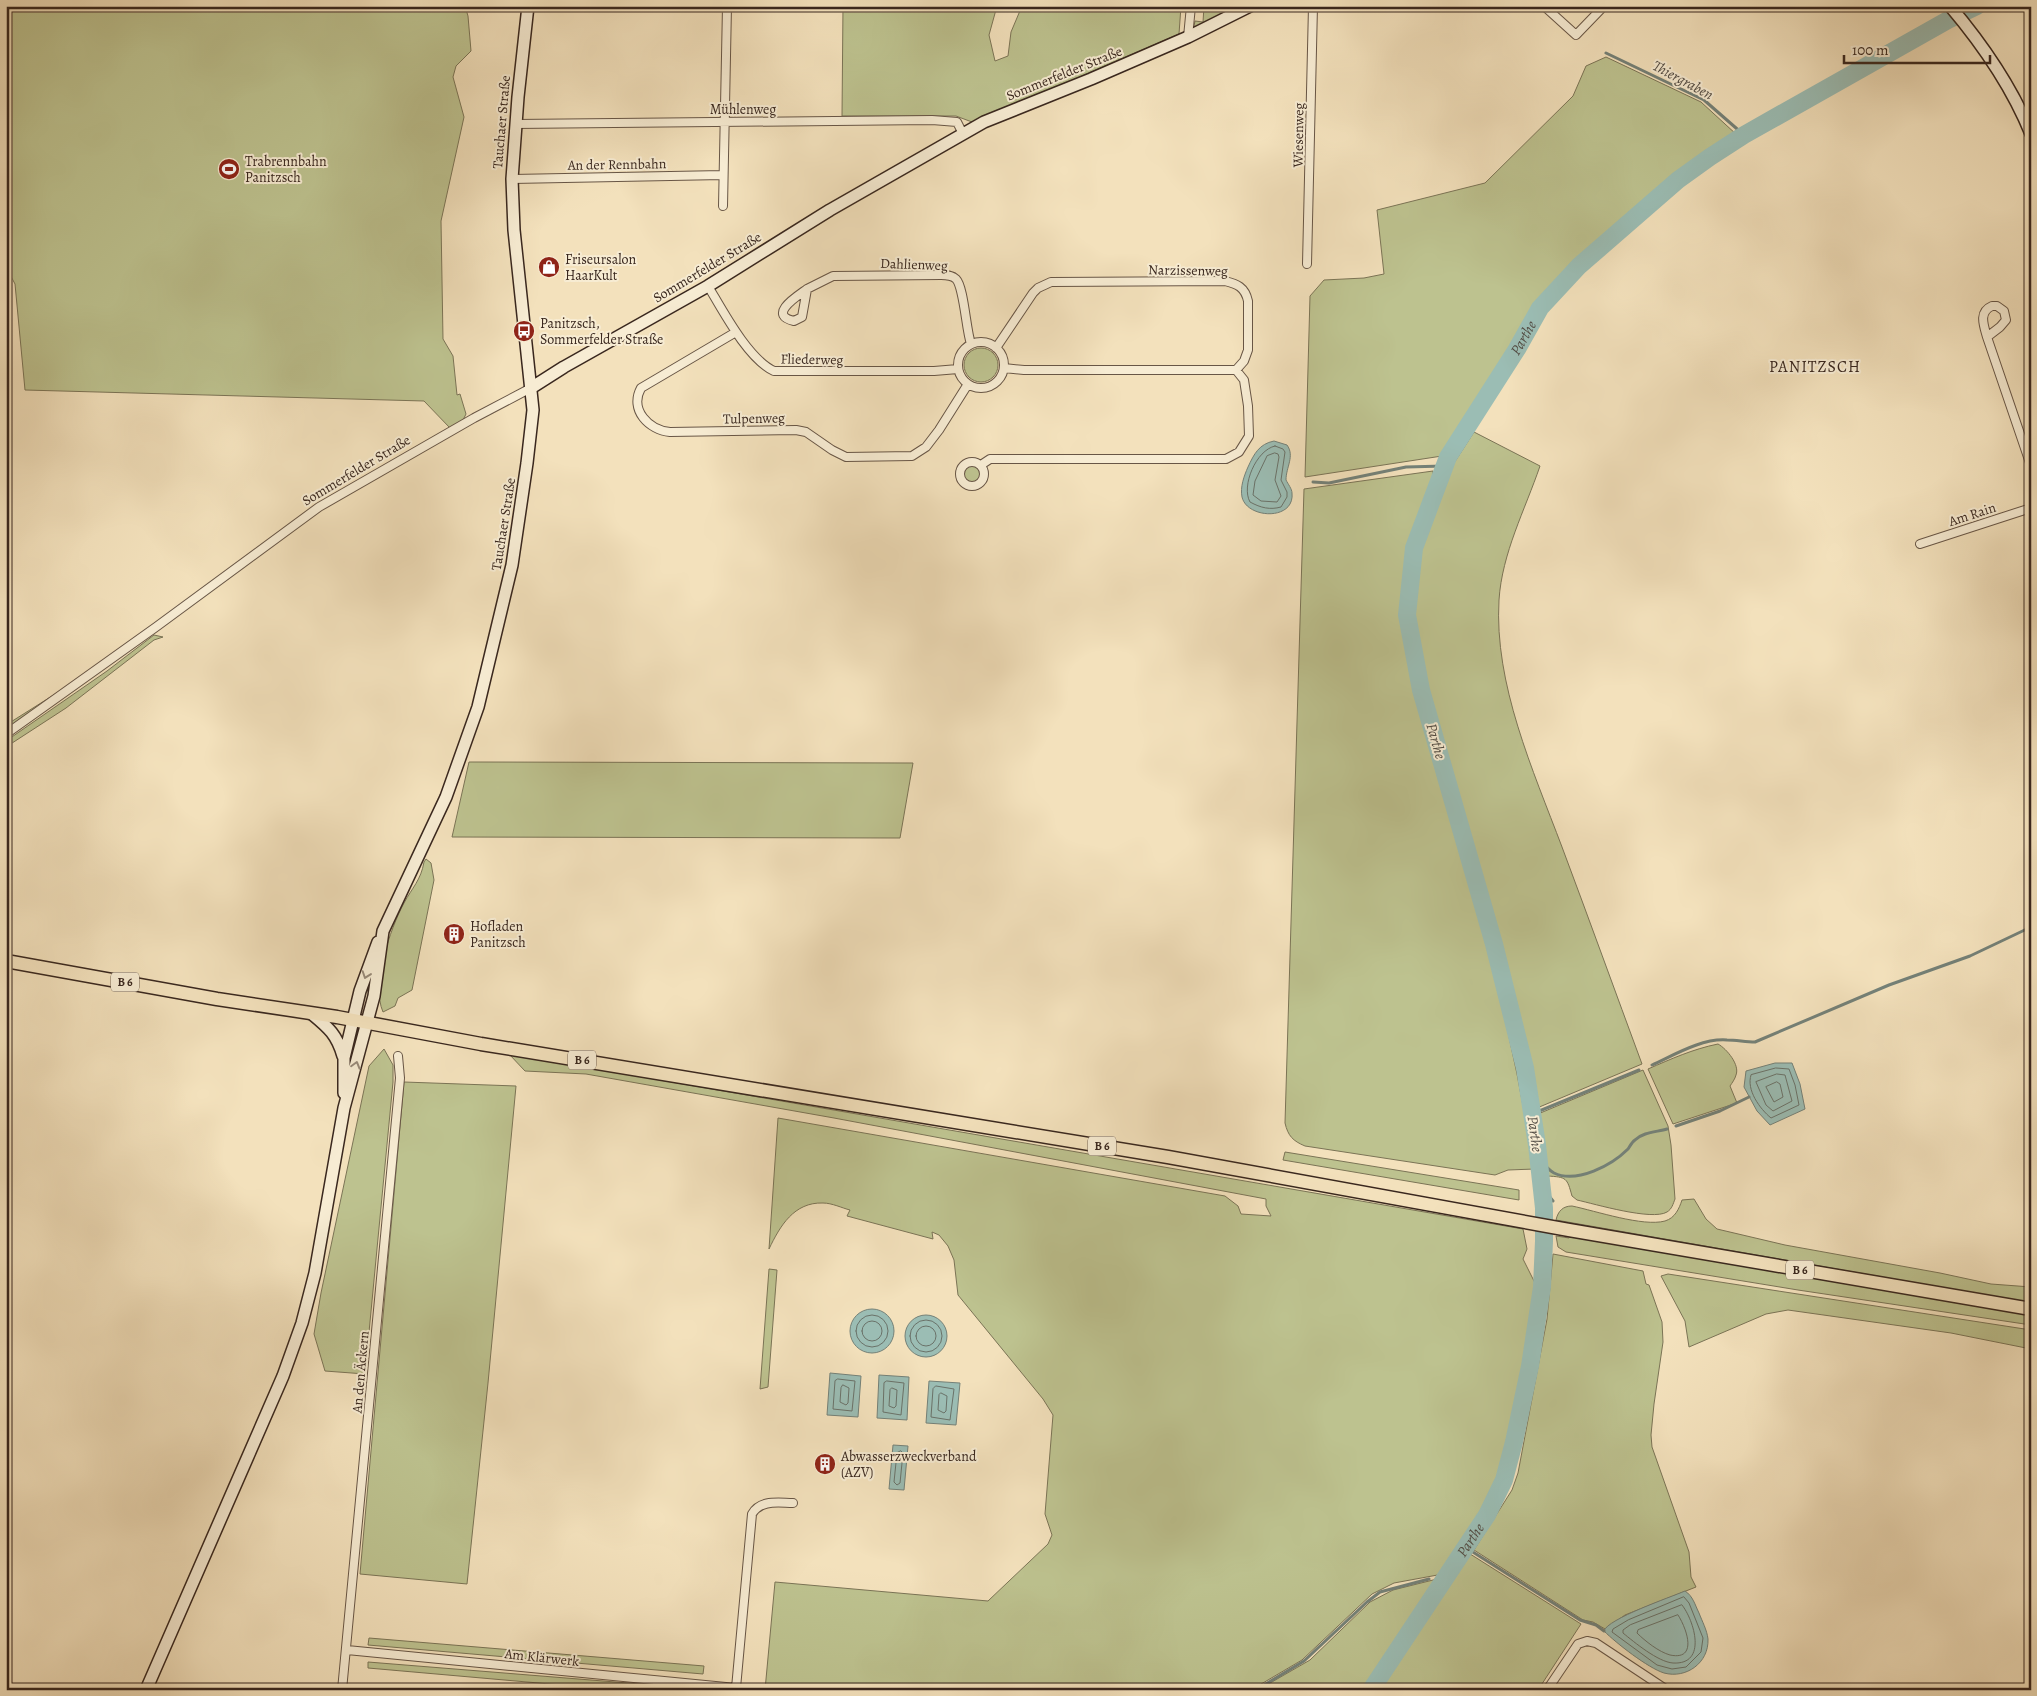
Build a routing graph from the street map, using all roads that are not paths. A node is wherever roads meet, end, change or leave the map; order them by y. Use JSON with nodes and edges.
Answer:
{"nodes":[{"id":1,"x":528,"y":6,"type":"edge"},
{"id":2,"x":727,"y":6,"type":"edge"},
{"id":3,"x":1191,"y":6,"type":"edge"},
{"id":4,"x":1250,"y":6,"type":"edge"},
{"id":5,"x":1313,"y":6,"type":"edge"},
{"id":6,"x":1544,"y":6,"type":"edge"},
{"id":7,"x":1604,"y":6,"type":"edge"},
{"id":8,"x":1950,"y":6,"type":"edge"},
{"id":9,"x":1188,"y":37,"type":"junction"},
{"id":10,"x":2024,"y":112,"type":"edge"},
{"id":11,"x":724,"y":122,"type":"junction"},
{"id":12,"x":515,"y":124,"type":"junction"},
{"id":13,"x":964,"y":134,"type":"junction"},
{"id":14,"x":2031,"y":134,"type":"edge"},
{"id":15,"x":722,"y":174,"type":"junction"},
{"id":16,"x":512,"y":179,"type":"junction"},
{"id":17,"x":723,"y":206,"type":"dead end"},
{"id":18,"x":1307,"y":264,"type":"dead end"},
{"id":19,"x":708,"y":286,"type":"junction"},
{"id":20,"x":807,"y":289,"type":"dead end"},
{"id":21,"x":736,"y":332,"type":"junction"},
{"id":22,"x":1987,"y":338,"type":"dead end"},
{"id":23,"x":971,"y":344,"type":"junction"},
{"id":24,"x":996,"y":348,"type":"junction"},
{"id":25,"x":1004,"y":368,"type":"junction"},
{"id":26,"x":958,"y":370,"type":"junction"},
{"id":27,"x":1236,"y":370,"type":"junction"},
{"id":28,"x":968,"y":384,"type":"junction"},
{"id":29,"x":531,"y":388,"type":"junction"},
{"id":30,"x":981,"y":465,"type":"dead end"},
{"id":31,"x":2031,"y":466,"type":"edge"},
{"id":32,"x":2031,"y":508,"type":"edge"},
{"id":33,"x":1920,"y":544,"type":"dead end"},
{"id":34,"x":6,"y":734,"type":"edge"},
{"id":35,"x":383,"y":931,"type":"junction"},
{"id":36,"x":6,"y":961,"type":"edge"},
{"id":37,"x":312,"y":1014,"type":"junction"},
{"id":38,"x":353,"y":1020,"type":"junction"},
{"id":39,"x":367,"y":1023,"type":"junction"},
{"id":40,"x":398,"y":1056,"type":"dead end"},
{"id":41,"x":344,"y":1058,"type":"junction"},
{"id":42,"x":344,"y":1108,"type":"junction"},
{"id":43,"x":2031,"y":1309,"type":"edge"},
{"id":44,"x":793,"y":1503,"type":"dead end"},
{"id":45,"x":347,"y":1650,"type":"junction"},
{"id":46,"x":736,"y":1689,"type":"edge"},
{"id":47,"x":146,"y":1690,"type":"edge"},
{"id":48,"x":342,"y":1690,"type":"edge"},
{"id":49,"x":1547,"y":1690,"type":"edge"},
{"id":50,"x":1668,"y":1690,"type":"edge"}],
"edges":[{"from":1,"to":12,"type":"street","name":"Tauchaer Straße"},
{"from":2,"to":11,"type":"street"},
{"from":3,"to":9,"type":"street"},
{"from":4,"to":9,"type":"street","name":"Sommerfelder Straße"},
{"from":5,"to":18,"type":"street","name":"Wiesenweg"},
{"from":6,"to":7,"type":"street"},
{"from":8,"to":10,"type":"street"},
{"from":9,"to":13,"type":"street","name":"Sommerfelder Straße"},
{"from":10,"to":14,"type":"street"},
{"from":11,"to":12,"type":"street","name":"Mühlenweg"},
{"from":11,"to":13,"type":"street","name":"Mühlenweg"},
{"from":11,"to":15,"type":"street"},
{"from":12,"to":16,"type":"street","name":"Tauchaer Straße"},
{"from":13,"to":19,"type":"street","name":"Sommerfelder Straße"},
{"from":15,"to":16,"type":"street","name":"An der Rennbahn"},
{"from":15,"to":17,"type":"street"},
{"from":16,"to":29,"type":"street","name":"Tauchaer Straße"},
{"from":19,"to":21,"type":"street","name":"Fliederweg"},
{"from":19,"to":29,"type":"street","name":"Sommerfelder Straße"},
{"from":20,"to":23,"type":"street","name":"Dahlienweg"},
{"from":21,"to":26,"type":"street","name":"Fliederweg"},
{"from":21,"to":28,"type":"street","name":"Tulpenweg"},
{"from":22,"to":31,"type":"street"},
{"from":23,"to":24,"type":"street"},
{"from":23,"to":26,"type":"street"},
{"from":24,"to":25,"type":"street"},
{"from":24,"to":27,"type":"street","name":"Narzissenweg"},
{"from":25,"to":27,"type":"street"},
{"from":25,"to":28,"type":"street"},
{"from":26,"to":28,"type":"street"},
{"from":27,"to":30,"type":"street"},
{"from":29,"to":34,"type":"street","name":"Sommerfelder Straße"},
{"from":29,"to":35,"type":"street","name":"Tauchaer Straße"},
{"from":32,"to":33,"type":"street","name":"Am Rain"},
{"from":35,"to":38,"type":"street","one_way":true},
{"from":35,"to":39,"type":"street","name":"Tauchaer Straße"},
{"from":36,"to":37,"type":"main road","number":"B 6"},
{"from":37,"to":38,"type":"main road","number":"B 6"},
{"from":37,"to":41,"type":"street"},
{"from":38,"to":39,"type":"main road","number":"B 6"},
{"from":38,"to":41,"type":"street"},
{"from":42,"to":39,"type":"street","name":"Tauchaer Straße","one_way":true},
{"from":39,"to":43,"type":"main road","number":"B 6"},
{"from":40,"to":45,"type":"street","name":"An den Äckern"},
{"from":41,"to":42,"type":"street"},
{"from":42,"to":47,"type":"street"},
{"from":44,"to":46,"type":"street","name":"Am Klärwerk"},
{"from":45,"to":46,"type":"street","name":"Am Klärwerk"},
{"from":45,"to":48,"type":"street","name":"An den Äckern"},
{"from":49,"to":50,"type":"street"}]}
